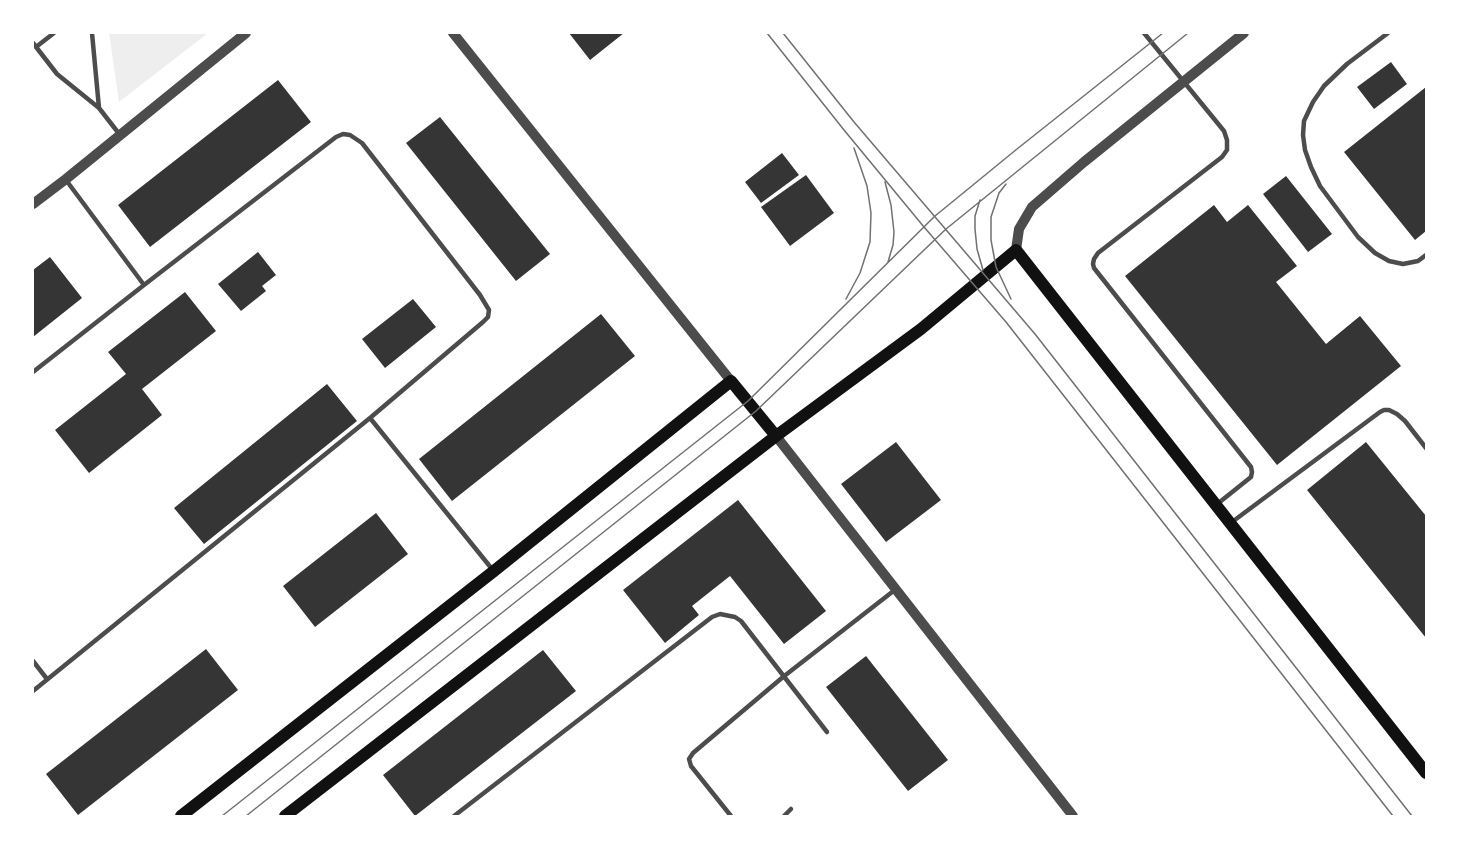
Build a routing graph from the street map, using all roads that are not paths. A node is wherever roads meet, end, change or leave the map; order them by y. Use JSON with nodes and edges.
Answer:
{"nodes":[{"id":1,"x":54,"y":33,"type":"edge"},
{"id":2,"x":92,"y":33,"type":"edge"},
{"id":3,"x":246,"y":33,"type":"edge"},
{"id":4,"x":453,"y":33,"type":"edge"},
{"id":5,"x":1144,"y":33,"type":"edge"},
{"id":6,"x":1244,"y":33,"type":"edge"},
{"id":7,"x":1388,"y":33,"type":"edge"},
{"id":8,"x":34,"y":45,"type":"edge"},
{"id":9,"x":1184,"y":81,"type":"junction"},
{"id":10,"x":99,"y":108,"type":"junction"},
{"id":11,"x":120,"y":135,"type":"junction"},
{"id":12,"x":66,"y":179,"type":"junction"},
{"id":13,"x":33,"y":204,"type":"edge"},
{"id":14,"x":1016,"y":250,"type":"junction"},
{"id":15,"x":1426,"y":255,"type":"edge"},
{"id":16,"x":144,"y":285,"type":"junction"},
{"id":17,"x":33,"y":372,"type":"edge"},
{"id":18,"x":731,"y":381,"type":"junction"},
{"id":19,"x":370,"y":418,"type":"junction"},
{"id":20,"x":776,"y":436,"type":"junction"},
{"id":21,"x":1426,"y":448,"type":"edge"},
{"id":22,"x":1216,"y":505,"type":"junction"},
{"id":23,"x":1230,"y":523,"type":"junction"},
{"id":24,"x":494,"y":572,"type":"junction"},
{"id":25,"x":896,"y":589,"type":"junction"},
{"id":26,"x":33,"y":661,"type":"edge"},
{"id":27,"x":783,"y":677,"type":"junction"},
{"id":28,"x":47,"y":679,"type":"junction"},
{"id":29,"x":33,"y":691,"type":"edge"},
{"id":30,"x":827,"y":732,"type":"dead end"},
{"id":31,"x":1426,"y":773,"type":"edge"},
{"id":32,"x":792,"y":809,"type":"dead end"},
{"id":33,"x":181,"y":816,"type":"edge"},
{"id":34,"x":285,"y":816,"type":"edge"},
{"id":35,"x":454,"y":816,"type":"edge"},
{"id":36,"x":731,"y":816,"type":"edge"},
{"id":37,"x":784,"y":816,"type":"edge"},
{"id":38,"x":1073,"y":816,"type":"edge"}],
"edges":[{"from":1,"to":8,"type":"lane"},
{"from":2,"to":10,"type":"lane"},
{"from":3,"to":11,"type":"street"},
{"from":4,"to":18,"type":"street"},
{"from":5,"to":9,"type":"lane"},
{"from":6,"to":9,"type":"street"},
{"from":7,"to":15,"type":"lane"},
{"from":8,"to":10,"type":"lane"},
{"from":9,"to":14,"type":"street"},
{"from":9,"to":22,"type":"lane"},
{"from":10,"to":11,"type":"lane"},
{"from":11,"to":12,"type":"street"},
{"from":12,"to":13,"type":"street"},
{"from":12,"to":16,"type":"lane"},
{"from":14,"to":20,"type":"main road"},
{"from":14,"to":22,"type":"main road"},
{"from":16,"to":17,"type":"lane"},
{"from":16,"to":19,"type":"lane"},
{"from":18,"to":20,"type":"main road"},
{"from":18,"to":24,"type":"main road"},
{"from":19,"to":24,"type":"lane"},
{"from":19,"to":28,"type":"lane"},
{"from":20,"to":25,"type":"street"},
{"from":20,"to":34,"type":"main road"},
{"from":21,"to":23,"type":"lane"},
{"from":22,"to":23,"type":"main road"},
{"from":23,"to":31,"type":"main road"},
{"from":24,"to":33,"type":"main road"},
{"from":25,"to":27,"type":"lane"},
{"from":25,"to":38,"type":"street"},
{"from":26,"to":28,"type":"lane"},
{"from":27,"to":30,"type":"lane"},
{"from":27,"to":35,"type":"lane"},
{"from":27,"to":36,"type":"lane"},
{"from":28,"to":29,"type":"lane"},
{"from":32,"to":37,"type":"lane"}]}
